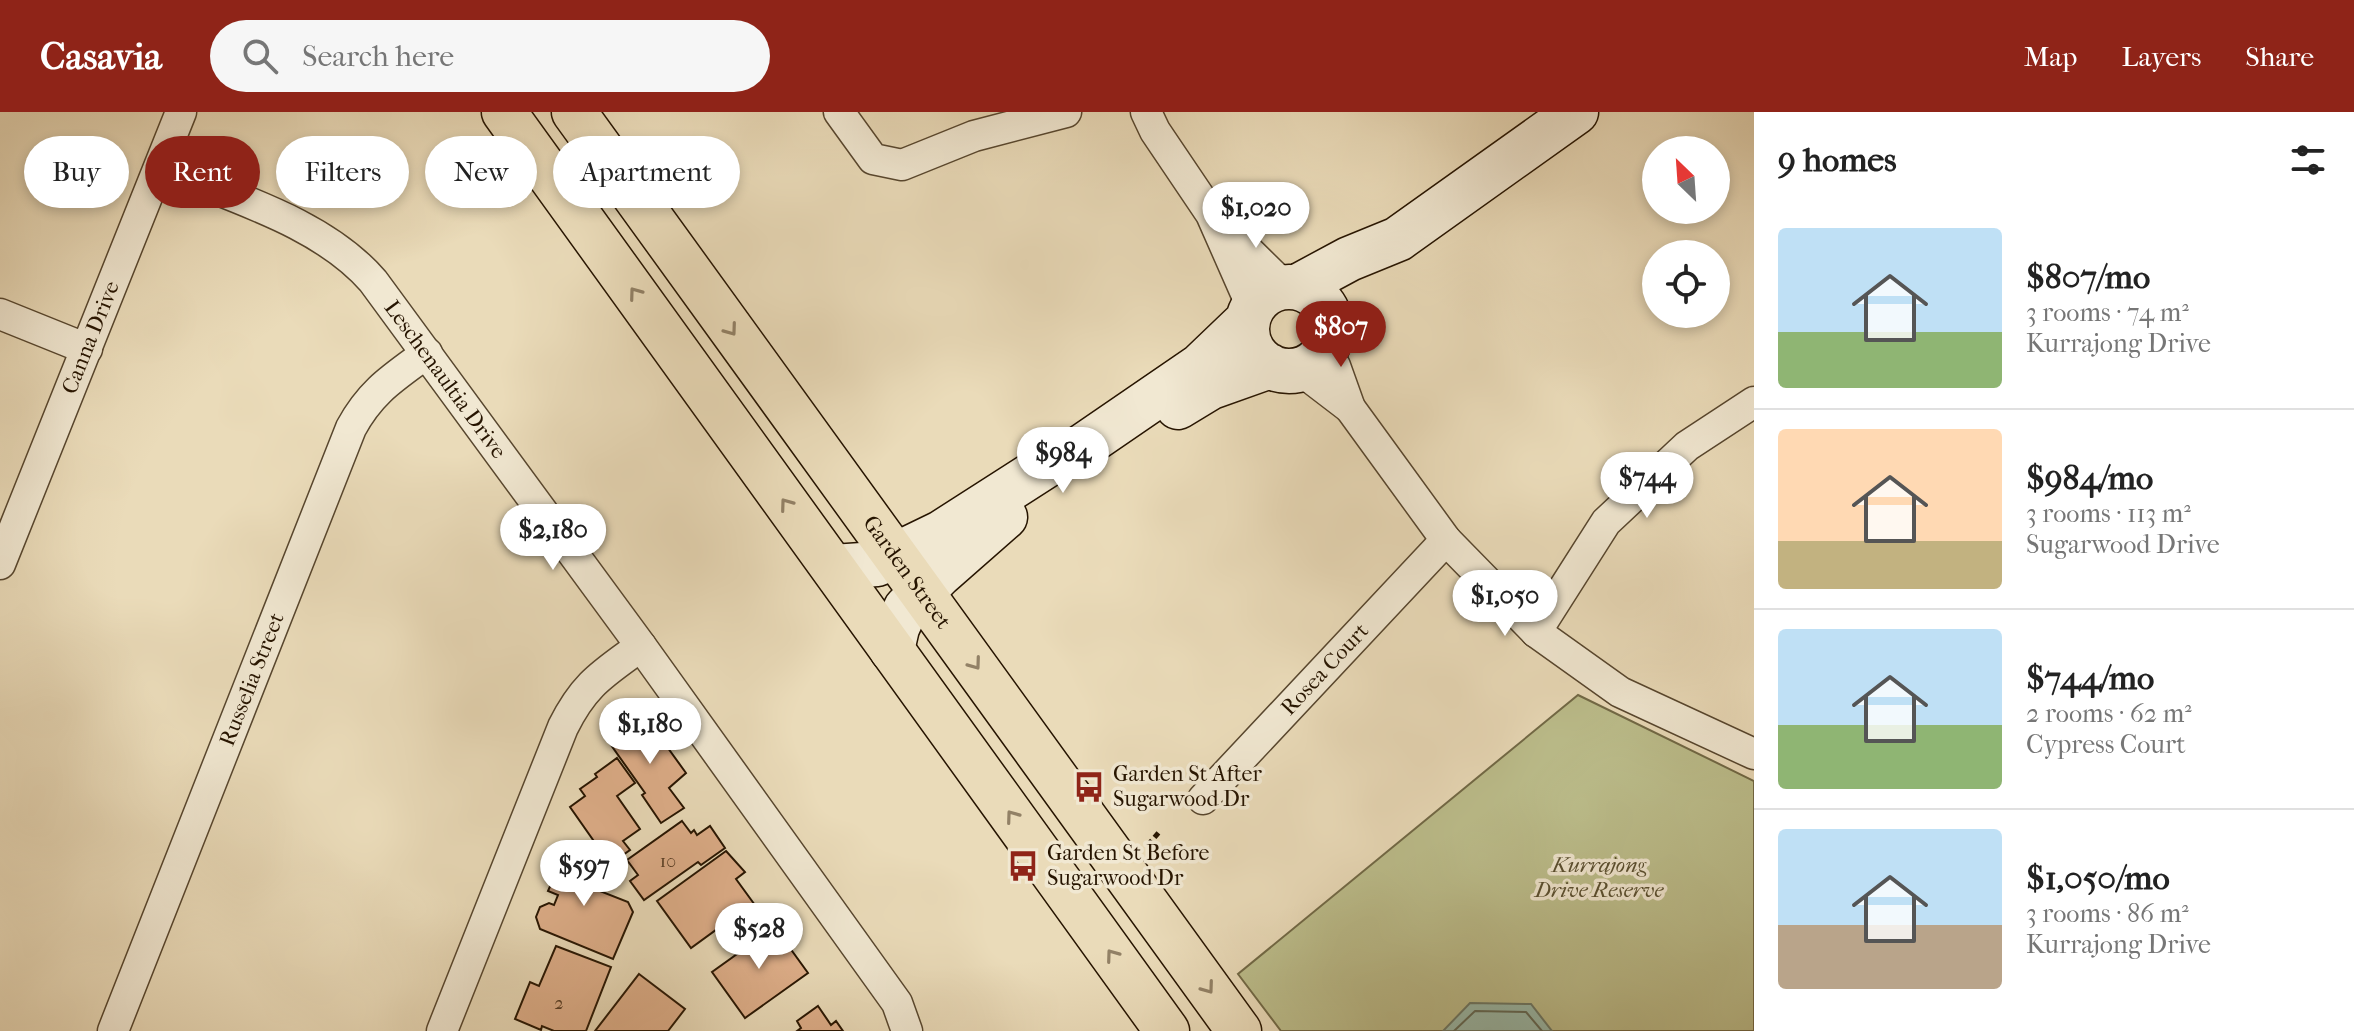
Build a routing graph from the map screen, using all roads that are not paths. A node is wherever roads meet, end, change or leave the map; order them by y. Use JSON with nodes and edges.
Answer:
{"nodes":[{"id":1,"x":181,"y":112,"type":"edge"},
{"id":2,"x":504,"y":112,"type":"edge"},
{"id":3,"x":557,"y":112,"type":"edge"},
{"id":4,"x":574,"y":112,"type":"edge"},
{"id":5,"x":839,"y":112,"type":"edge"},
{"id":6,"x":1066,"y":112,"type":"edge"},
{"id":7,"x":1146,"y":112,"type":"edge"},
{"id":8,"x":1576,"y":112,"type":"edge"},
{"id":9,"x":172,"y":136,"type":"edge"},
{"id":10,"x":145,"y":204,"type":"edge"},
{"id":11,"x":257,"y":208,"type":"edge"},
{"id":12,"x":597,"y":241,"type":"junction"},
{"id":13,"x":0,"y":314,"type":"edge"},
{"id":14,"x":1288,"y":325,"type":"junction"},
{"id":15,"x":87,"y":349,"type":"junction"},
{"id":16,"x":427,"y":353,"type":"junction"},
{"id":17,"x":1754,"y":402,"type":"edge"},
{"id":18,"x":1446,"y":540,"type":"junction"},
{"id":19,"x":895,"y":556,"type":"junction"},
{"id":20,"x":0,"y":564,"type":"edge"},
{"id":21,"x":833,"y":567,"type":"junction"},
{"id":22,"x":922,"y":592,"type":"junction"},
{"id":23,"x":1536,"y":632,"type":"junction"},
{"id":24,"x":641,"y":646,"type":"junction"},
{"id":25,"x":892,"y":650,"type":"junction"},
{"id":26,"x":1754,"y":754,"type":"edge"},
{"id":27,"x":1203,"y":799,"type":"dead end"},
{"id":28,"x":113,"y":1031,"type":"edge"},
{"id":29,"x":442,"y":1031,"type":"edge"},
{"id":30,"x":907,"y":1031,"type":"edge"},
{"id":31,"x":1167,"y":1031,"type":"edge"},
{"id":32,"x":1239,"y":1031,"type":"edge"}],
"edges":[{"from":1,"to":9,"type":"street","name":"Canna Drive"},
{"from":2,"to":12,"type":"main road"},
{"from":3,"to":12,"type":"main road"},
{"from":4,"to":19,"type":"main road","name":"Garden Street","one_way":true},
{"from":5,"to":6,"type":"street"},
{"from":7,"to":14,"type":"street"},
{"from":8,"to":14,"type":"street"},
{"from":10,"to":15,"type":"street","name":"Canna Drive"},
{"from":11,"to":16,"type":"street","name":"Leschenaultia Drive"},
{"from":21,"to":12,"type":"main road","one_way":true},
{"from":13,"to":15,"type":"street"},
{"from":14,"to":18,"type":"street"},
{"from":14,"to":19,"type":"street"},
{"from":14,"to":22,"type":"street"},
{"from":15,"to":20,"type":"street","name":"Canna Drive"},
{"from":16,"to":24,"type":"street","name":"Leschenaultia Drive"},
{"from":16,"to":28,"type":"street","name":"Russelia Street"},
{"from":17,"to":23,"type":"street"},
{"from":18,"to":23,"type":"street"},
{"from":18,"to":27,"type":"street","name":"Rosea Court"},
{"from":19,"to":21,"type":"street"},
{"from":19,"to":22,"type":"main road","name":"Garden Street"},
{"from":21,"to":25,"type":"main road"},
{"from":22,"to":25,"type":"street"},
{"from":22,"to":32,"type":"main road","name":"Garden Street","one_way":true},
{"from":23,"to":26,"type":"street"},
{"from":24,"to":29,"type":"street"},
{"from":24,"to":30,"type":"street","name":"Leschenaultia Drive"},
{"from":31,"to":25,"type":"main road","one_way":true}]}
